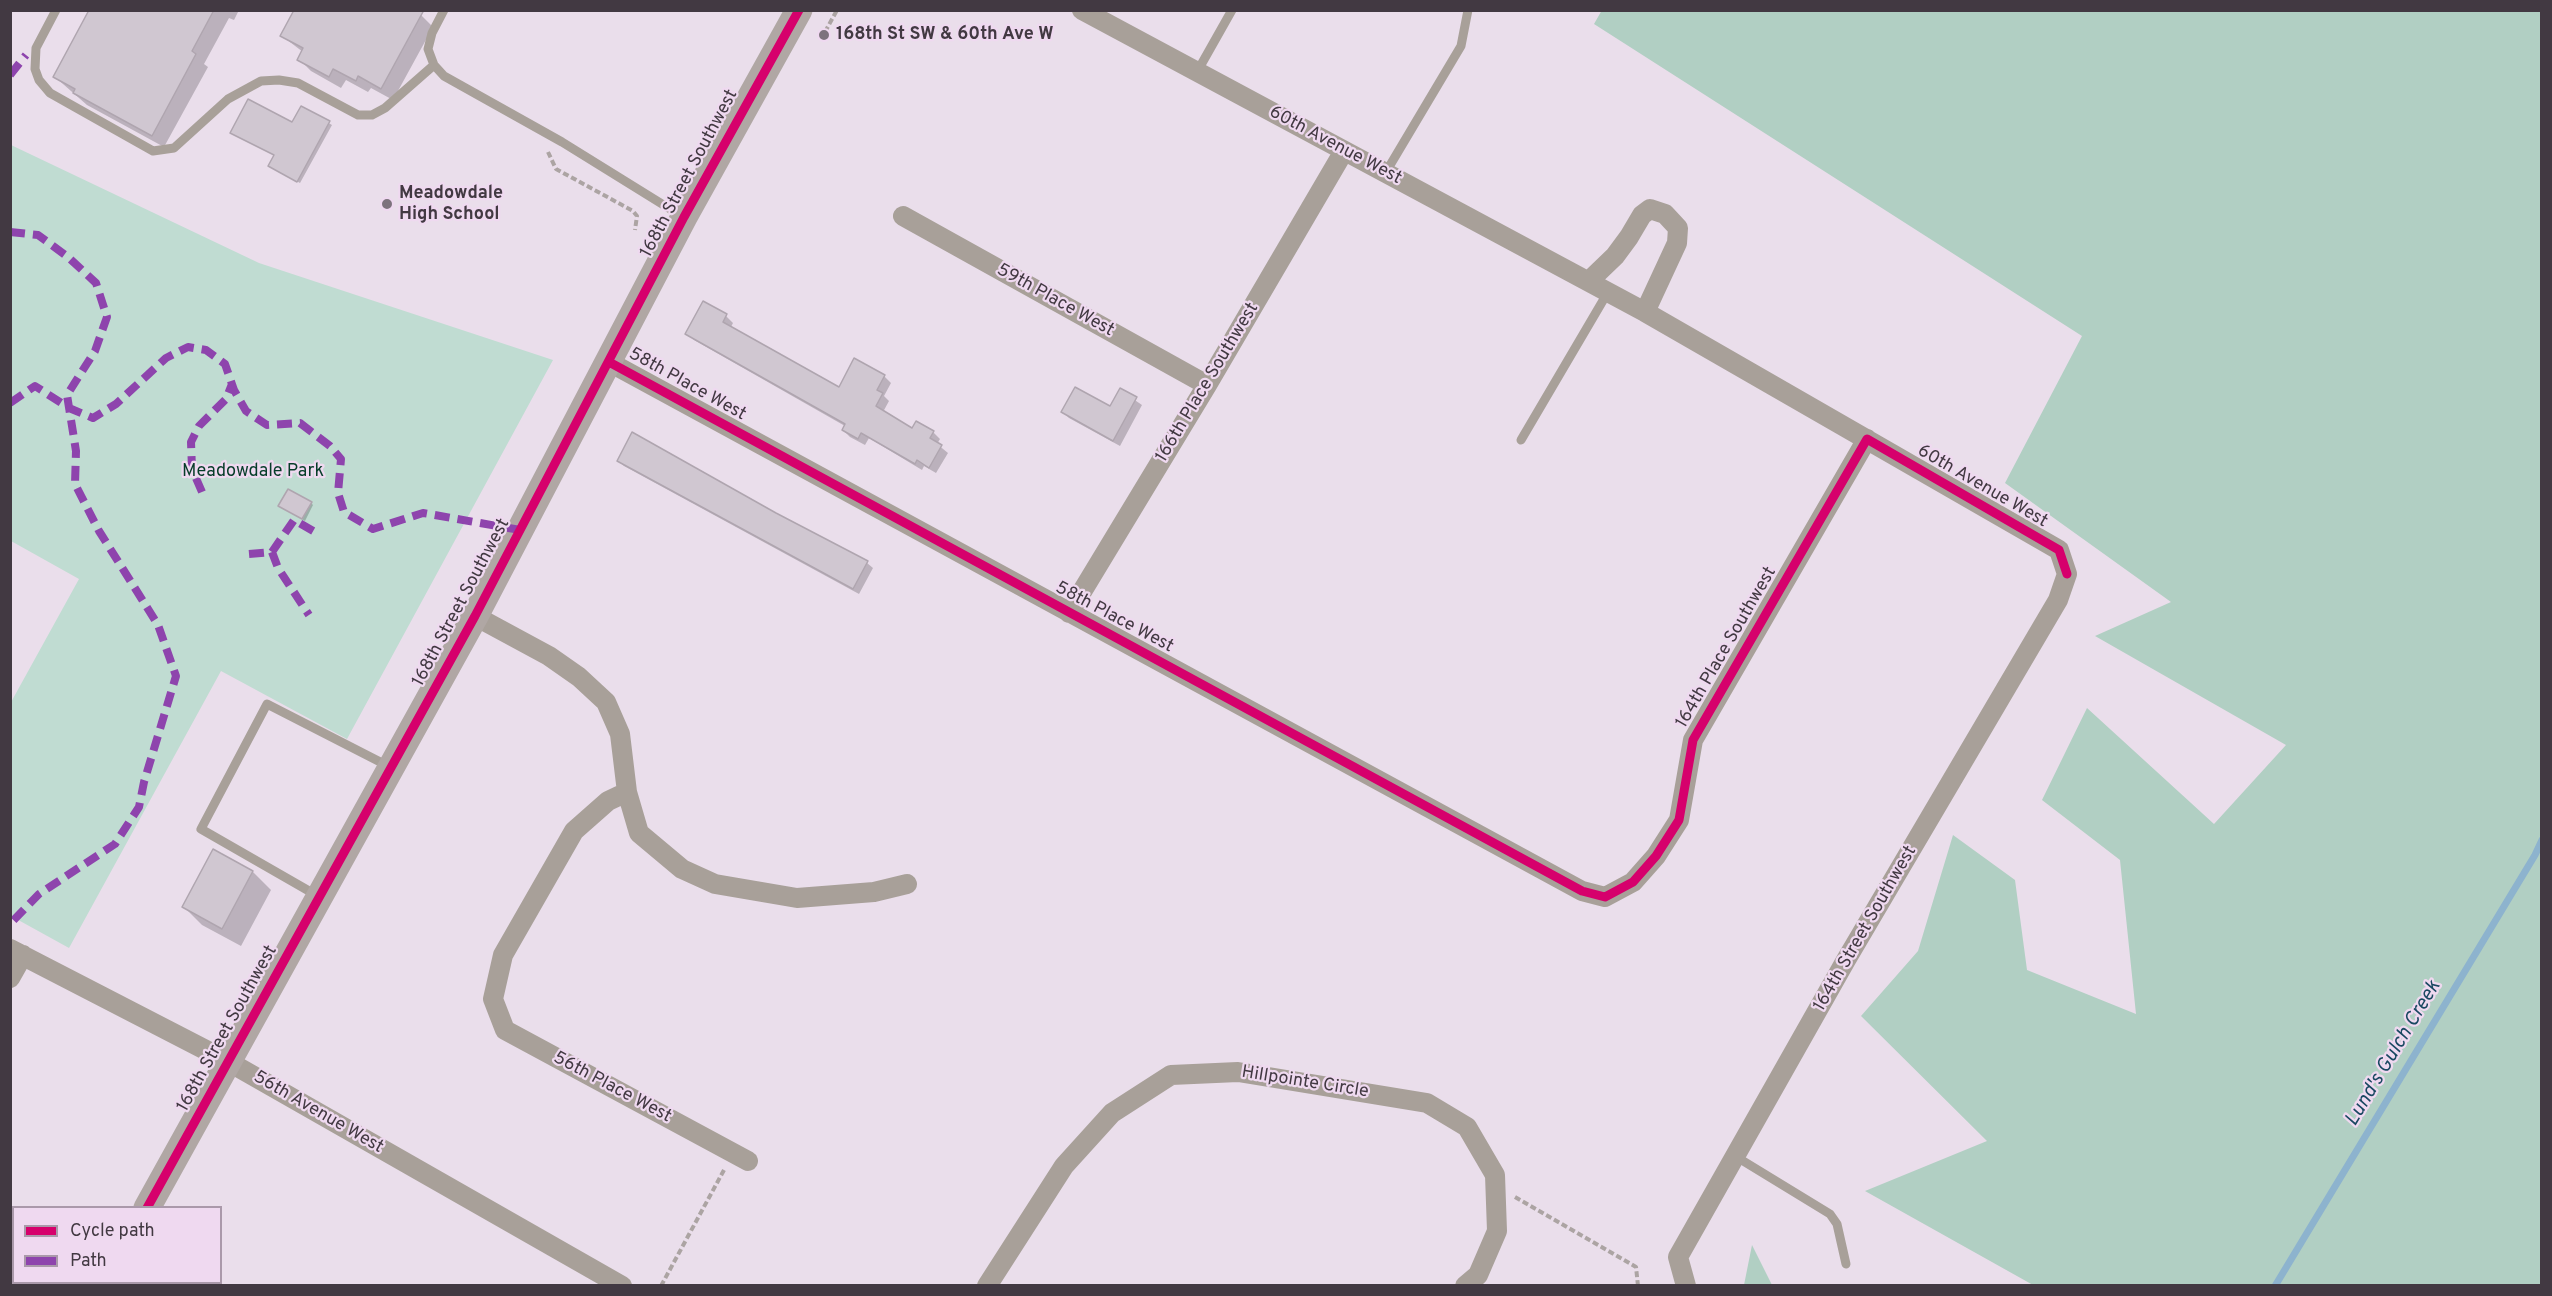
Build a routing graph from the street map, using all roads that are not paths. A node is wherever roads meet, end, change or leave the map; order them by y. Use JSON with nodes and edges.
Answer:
{"nodes":[{"id":1,"x":56,"y":10,"type":"edge"},
{"id":2,"x":444,"y":10,"type":"edge"},
{"id":3,"x":799,"y":10,"type":"edge"},
{"id":4,"x":1082,"y":10,"type":"edge"},
{"id":5,"x":1232,"y":10,"type":"edge"},
{"id":6,"x":1468,"y":10,"type":"edge"},
{"id":7,"x":434,"y":65,"type":"junction"},
{"id":8,"x":1197,"y":72,"type":"junction"},
{"id":9,"x":1344,"y":151,"type":"junction"},
{"id":10,"x":1386,"y":172,"type":"junction"},
{"id":11,"x":903,"y":216,"type":"dead end"},
{"id":12,"x":684,"y":218,"type":"junction"},
{"id":13,"x":1589,"y":281,"type":"junction"},
{"id":14,"x":1608,"y":292,"type":"junction"},
{"id":15,"x":1645,"y":312,"type":"junction"},
{"id":16,"x":609,"y":362,"type":"junction"},
{"id":17,"x":1207,"y":386,"type":"junction"},
{"id":18,"x":1867,"y":439,"type":"junction"},
{"id":19,"x":1521,"y":440,"type":"dead end"},
{"id":20,"x":2067,"y":574,"type":"joint"},
{"id":21,"x":1069,"y":613,"type":"junction"},
{"id":22,"x":475,"y":616,"type":"junction"},
{"id":23,"x":392,"y":768,"type":"junction"},
{"id":24,"x":627,"y":792,"type":"junction"},
{"id":25,"x":907,"y":884,"type":"dead end"},
{"id":26,"x":320,"y":897,"type":"junction"},
{"id":27,"x":1605,"y":897,"type":"joint"},
{"id":28,"x":17,"y":952,"type":"edge"},
{"id":29,"x":10,"y":978,"type":"edge"},
{"id":30,"x":229,"y":1062,"type":"junction"},
{"id":31,"x":1735,"y":1156,"type":"junction"},
{"id":32,"x":740,"y":1157,"type":"road end"},
{"id":33,"x":148,"y":1206,"type":"edge"},
{"id":34,"x":1846,"y":1264,"type":"dead end"},
{"id":35,"x":622,"y":1286,"type":"edge"},
{"id":36,"x":987,"y":1286,"type":"edge"},
{"id":37,"x":1465,"y":1286,"type":"edge"},
{"id":38,"x":1686,"y":1286,"type":"edge"}],
"edges":[{"from":1,"to":7,"type":"lane"},
{"from":2,"to":7,"type":"lane"},
{"from":3,"to":12,"type":"main road","name":"168th Street Southwest"},
{"from":4,"to":8,"type":"street","name":"60th Avenue West"},
{"from":5,"to":8,"type":"lane"},
{"from":6,"to":10,"type":"lane"},
{"from":7,"to":12,"type":"lane"},
{"from":8,"to":9,"type":"street","name":"60th Avenue West"},
{"from":9,"to":10,"type":"street","name":"60th Avenue West"},
{"from":9,"to":17,"type":"street","name":"166th Place Southwest"},
{"from":10,"to":13,"type":"street","name":"60th Avenue West"},
{"from":11,"to":17,"type":"street","name":"59th Place West"},
{"from":12,"to":16,"type":"main road","name":"168th Street Southwest"},
{"from":13,"to":14,"type":"street","name":"60th Avenue West"},
{"from":13,"to":15,"type":"street"},
{"from":14,"to":15,"type":"street","name":"60th Avenue West"},
{"from":14,"to":19,"type":"lane"},
{"from":15,"to":18,"type":"street","name":"60th Avenue West"},
{"from":16,"to":21,"type":"street","name":"58th Place West"},
{"from":16,"to":22,"type":"main road","name":"168th Street Southwest"},
{"from":17,"to":21,"type":"street","name":"166th Place Southwest"},
{"from":18,"to":20,"type":"street","name":"60th Avenue West"},
{"from":18,"to":27,"type":"street","name":"164th Place Southwest"},
{"from":20,"to":31,"type":"street","name":"164th Street Southwest"},
{"from":21,"to":27,"type":"street","name":"58th Place West"},
{"from":22,"to":23,"type":"main road","name":"168th Street Southwest"},
{"from":22,"to":24,"type":"street"},
{"from":23,"to":26,"type":"main road","name":"168th Street Southwest"},
{"from":23,"to":26,"type":"lane"},
{"from":24,"to":25,"type":"street"},
{"from":24,"to":32,"type":"street","name":"56th Place West"},
{"from":26,"to":30,"type":"main road","name":"168th Street Southwest"},
{"from":28,"to":29,"type":"street"},
{"from":28,"to":30,"type":"street","name":"56th Avenue West"},
{"from":30,"to":33,"type":"main road","name":"168th Street Southwest"},
{"from":30,"to":35,"type":"street","name":"56th Avenue West"},
{"from":31,"to":34,"type":"lane"},
{"from":31,"to":38,"type":"street","name":"164th Street Southwest"},
{"from":36,"to":37,"type":"street","name":"Hillpointe Circle"}]}
